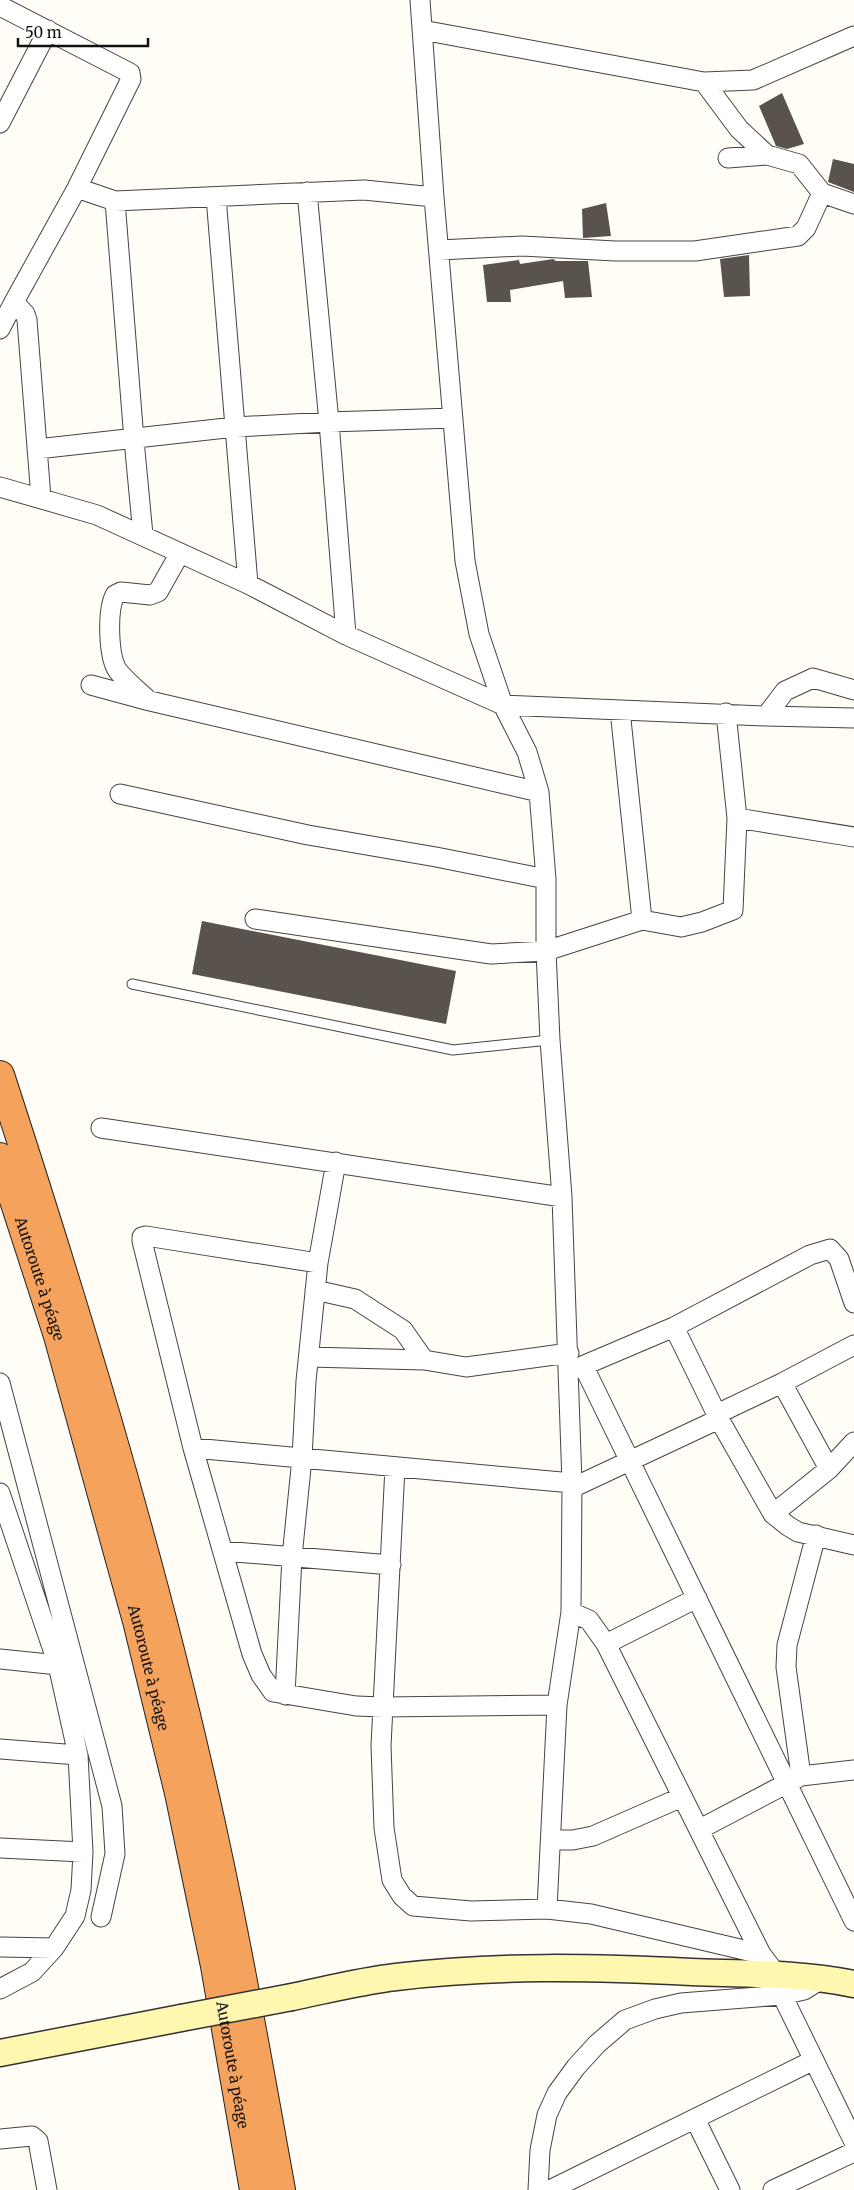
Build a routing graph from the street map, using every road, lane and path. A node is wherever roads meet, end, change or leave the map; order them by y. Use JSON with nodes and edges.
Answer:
{"nodes":[{"id":1,"x":420,"y":0,"type":"edge"},
{"id":2,"x":0,"y":6,"type":"edge"},
{"id":3,"x":48,"y":30,"type":"junction"},
{"id":4,"x":422,"y":30,"type":"junction"},
{"id":5,"x":854,"y":36,"type":"edge"},
{"id":6,"x":704,"y":82,"type":"junction"},
{"id":7,"x":0,"y":123,"type":"edge"},
{"id":8,"x":767,"y":155,"type":"junction"},
{"id":9,"x":728,"y":158,"type":"dead end"},
{"id":10,"x":76,"y":188,"type":"junction"},
{"id":11,"x":307,"y":192,"type":"junction"},
{"id":12,"x":822,"y":193,"type":"junction"},
{"id":13,"x":216,"y":197,"type":"junction"},
{"id":14,"x":434,"y":197,"type":"junction"},
{"id":15,"x":116,"y":200,"type":"junction"},
{"id":16,"x":854,"y":204,"type":"edge"},
{"id":17,"x":439,"y":250,"type":"junction"},
{"id":18,"x":14,"y":302,"type":"junction"},
{"id":19,"x":0,"y":329,"type":"edge"},
{"id":20,"x":453,"y":418,"type":"junction"},
{"id":21,"x":329,"y":422,"type":"junction"},
{"id":22,"x":236,"y":427,"type":"junction"},
{"id":23,"x":134,"y":440,"type":"junction"},
{"id":24,"x":36,"y":449,"type":"junction"},
{"id":25,"x":0,"y":486,"type":"edge"},
{"id":26,"x":41,"y":498,"type":"junction"},
{"id":27,"x":143,"y":535,"type":"junction"},
{"id":28,"x":180,"y":553,"type":"junction"},
{"id":29,"x":248,"y":584,"type":"junction"},
{"id":30,"x":346,"y":635,"type":"junction"},
{"id":31,"x":91,"y":685,"type":"dead end"},
{"id":32,"x":854,"y":690,"type":"edge"},
{"id":33,"x":150,"y":701,"type":"junction"},
{"id":34,"x":503,"y":705,"type":"junction"},
{"id":35,"x":620,"y":710,"type":"junction"},
{"id":36,"x":726,"y":713,"type":"junction"},
{"id":37,"x":766,"y":716,"type":"junction"},
{"id":38,"x":854,"y":718,"type":"edge"},
{"id":39,"x":539,"y":792,"type":"junction"},
{"id":40,"x":120,"y":794,"type":"dead end"},
{"id":41,"x":737,"y":818,"type":"junction"},
{"id":42,"x":854,"y":837,"type":"edge"},
{"id":43,"x":546,"y":879,"type":"junction"},
{"id":44,"x":255,"y":918,"type":"dead end"},
{"id":45,"x":642,"y":920,"type":"junction"},
{"id":46,"x":546,"y":950,"type":"junction"},
{"id":47,"x":132,"y":984,"type":"dead end"},
{"id":48,"x":550,"y":1040,"type":"junction"},
{"id":49,"x":0,"y":1075,"type":"edge"},
{"id":50,"x":100,"y":1128,"type":"dead end"},
{"id":51,"x":0,"y":1157,"type":"edge"},
{"id":52,"x":336,"y":1162,"type":"junction"},
{"id":53,"x":562,"y":1197,"type":"junction"},
{"id":54,"x":318,"y":1263,"type":"junction"},
{"id":55,"x":315,"y":1290,"type":"junction"},
{"id":56,"x":854,"y":1303,"type":"edge"},
{"id":57,"x":674,"y":1327,"type":"junction"},
{"id":58,"x":854,"y":1345,"type":"edge"},
{"id":59,"x":569,"y":1353,"type":"junction"},
{"id":60,"x":309,"y":1357,"type":"junction"},
{"id":61,"x":424,"y":1360,"type":"junction"},
{"id":62,"x":577,"y":1369,"type":"junction"},
{"id":63,"x":0,"y":1383,"type":"edge"},
{"id":64,"x":782,"y":1383,"type":"junction"},
{"id":65,"x":718,"y":1416,"type":"junction"},
{"id":66,"x":852,"y":1446,"type":"edge"},
{"id":67,"x":193,"y":1448,"type":"junction"},
{"id":68,"x":302,"y":1458,"type":"junction"},
{"id":69,"x":630,"y":1461,"type":"junction"},
{"id":70,"x":394,"y":1466,"type":"junction"},
{"id":71,"x":829,"y":1469,"type":"junction"},
{"id":72,"x":572,"y":1485,"type":"junction"},
{"id":73,"x":0,"y":1493,"type":"edge"},
{"id":74,"x":773,"y":1514,"type":"junction"},
{"id":75,"x":816,"y":1535,"type":"junction"},
{"id":76,"x":854,"y":1545,"type":"edge"},
{"id":77,"x":223,"y":1551,"type":"junction"},
{"id":78,"x":292,"y":1557,"type":"junction"},
{"id":79,"x":391,"y":1565,"type":"junction"},
{"id":80,"x":697,"y":1598,"type":"junction"},
{"id":81,"x":570,"y":1612,"type":"junction"},
{"id":82,"x":606,"y":1644,"type":"junction"},
{"id":83,"x":0,"y":1659,"type":"edge"},
{"id":84,"x":58,"y":1665,"type":"junction"},
{"id":85,"x":285,"y":1695,"type":"junction"},
{"id":86,"x":557,"y":1705,"type":"junction"},
{"id":87,"x":383,"y":1707,"type":"junction"},
{"id":88,"x":0,"y":1749,"type":"edge"},
{"id":89,"x":78,"y":1755,"type":"junction"},
{"id":90,"x":854,"y":1770,"type":"edge"},
{"id":91,"x":794,"y":1780,"type":"junction"},
{"id":92,"x":682,"y":1797,"type":"junction"},
{"id":93,"x":700,"y":1829,"type":"junction"},
{"id":94,"x":550,"y":1840,"type":"junction"},
{"id":95,"x":0,"y":1848,"type":"edge"},
{"id":96,"x":83,"y":1852,"type":"junction"},
{"id":97,"x":547,"y":1909,"type":"junction"},
{"id":98,"x":101,"y":1917,"type":"dead end"},
{"id":99,"x":854,"y":1920,"type":"edge"},
{"id":100,"x":0,"y":1947,"type":"edge"},
{"id":101,"x":54,"y":1948,"type":"junction"},
{"id":102,"x":761,"y":1954,"type":"junction"},
{"id":103,"x":854,"y":1984,"type":"edge"},
{"id":104,"x":779,"y":1985,"type":"junction"},
{"id":105,"x":0,"y":1990,"type":"edge"},
{"id":106,"x":0,"y":2053,"type":"edge"},
{"id":107,"x":814,"y":2060,"type":"junction"},
{"id":108,"x":848,"y":2115,"type":"edge"},
{"id":109,"x":695,"y":2119,"type":"junction"},
{"id":110,"x":0,"y":2139,"type":"edge"},
{"id":111,"x":854,"y":2142,"type":"edge"},
{"id":112,"x":854,"y":2152,"type":"edge"},
{"id":113,"x":585,"y":2182,"type":"edge"},
{"id":114,"x":47,"y":2190,"type":"edge"},
{"id":115,"x":254,"y":2190,"type":"edge"},
{"id":116,"x":281,"y":2190,"type":"edge"},
{"id":117,"x":538,"y":2190,"type":"edge"},
{"id":118,"x":550,"y":2190,"type":"edge"},
{"id":119,"x":730,"y":2190,"type":"edge"},
{"id":120,"x":773,"y":2190,"type":"edge"}],
"edges":[{"from":1,"to":4,"type":"street"},
{"from":2,"to":3,"type":"street"},
{"from":3,"to":7,"type":"street"},
{"from":3,"to":10,"type":"street"},
{"from":4,"to":6,"type":"street"},
{"from":4,"to":14,"type":"street"},
{"from":5,"to":6,"type":"street"},
{"from":6,"to":8,"type":"street"},
{"from":8,"to":9,"type":"street"},
{"from":8,"to":12,"type":"street"},
{"from":10,"to":15,"type":"street"},
{"from":10,"to":18,"type":"street"},
{"from":11,"to":13,"type":"street"},
{"from":11,"to":14,"type":"street"},
{"from":11,"to":21,"type":"street"},
{"from":12,"to":16,"type":"street"},
{"from":12,"to":17,"type":"street"},
{"from":13,"to":15,"type":"street"},
{"from":13,"to":22,"type":"street"},
{"from":14,"to":17,"type":"street"},
{"from":15,"to":23,"type":"street"},
{"from":17,"to":20,"type":"street"},
{"from":18,"to":19,"type":"street"},
{"from":18,"to":24,"type":"street"},
{"from":20,"to":21,"type":"street"},
{"from":20,"to":34,"type":"street"},
{"from":21,"to":22,"type":"street"},
{"from":21,"to":30,"type":"street"},
{"from":22,"to":23,"type":"street"},
{"from":22,"to":29,"type":"street"},
{"from":23,"to":24,"type":"street"},
{"from":23,"to":27,"type":"street"},
{"from":24,"to":26,"type":"street"},
{"from":25,"to":26,"type":"street"},
{"from":26,"to":27,"type":"street"},
{"from":27,"to":28,"type":"street"},
{"from":28,"to":29,"type":"street"},
{"from":28,"to":33,"type":"street"},
{"from":29,"to":30,"type":"street"},
{"from":30,"to":34,"type":"street"},
{"from":31,"to":33,"type":"street"},
{"from":32,"to":37,"type":"street"},
{"from":33,"to":39,"type":"street"},
{"from":34,"to":35,"type":"street"},
{"from":34,"to":39,"type":"street"},
{"from":35,"to":36,"type":"street"},
{"from":35,"to":45,"type":"street"},
{"from":36,"to":37,"type":"street"},
{"from":36,"to":41,"type":"street"},
{"from":37,"to":38,"type":"street"},
{"from":39,"to":43,"type":"street"},
{"from":40,"to":43,"type":"street"},
{"from":41,"to":42,"type":"street"},
{"from":41,"to":45,"type":"street"},
{"from":43,"to":46,"type":"street"},
{"from":44,"to":46,"type":"street"},
{"from":45,"to":46,"type":"street"},
{"from":46,"to":48,"type":"street"},
{"from":47,"to":48,"type":"lane"},
{"from":48,"to":53,"type":"street"},
{"from":49,"to":116,"type":"highway"},
{"from":50,"to":52,"type":"street"},
{"from":51,"to":115,"type":"highway","name":"Autoroute à péage"},
{"from":52,"to":53,"type":"street"},
{"from":52,"to":54,"type":"street"},
{"from":53,"to":59,"type":"street"},
{"from":54,"to":55,"type":"street"},
{"from":54,"to":67,"type":"street"},
{"from":55,"to":60,"type":"street"},
{"from":55,"to":61,"type":"street"},
{"from":56,"to":57,"type":"street"},
{"from":57,"to":62,"type":"street"},
{"from":57,"to":65,"type":"street"},
{"from":58,"to":64,"type":"street"},
{"from":59,"to":61,"type":"street"},
{"from":59,"to":62,"type":"street"},
{"from":60,"to":61,"type":"street"},
{"from":60,"to":68,"type":"street"},
{"from":62,"to":69,"type":"street"},
{"from":62,"to":72,"type":"street"},
{"from":63,"to":98,"type":"street"},
{"from":64,"to":65,"type":"street"},
{"from":64,"to":71,"type":"street"},
{"from":65,"to":69,"type":"street"},
{"from":65,"to":74,"type":"street"},
{"from":66,"to":71,"type":"street"},
{"from":67,"to":68,"type":"street"},
{"from":67,"to":77,"type":"street"},
{"from":68,"to":70,"type":"street"},
{"from":68,"to":78,"type":"street"},
{"from":69,"to":72,"type":"street"},
{"from":69,"to":80,"type":"street"},
{"from":70,"to":72,"type":"street"},
{"from":70,"to":79,"type":"street"},
{"from":71,"to":74,"type":"street"},
{"from":72,"to":81,"type":"street"},
{"from":73,"to":84,"type":"street"},
{"from":74,"to":75,"type":"street"},
{"from":75,"to":76,"type":"street"},
{"from":75,"to":91,"type":"street"},
{"from":77,"to":78,"type":"street"},
{"from":77,"to":85,"type":"street"},
{"from":78,"to":79,"type":"street"},
{"from":78,"to":85,"type":"street"},
{"from":79,"to":87,"type":"street"},
{"from":80,"to":82,"type":"street"},
{"from":80,"to":91,"type":"street"},
{"from":81,"to":82,"type":"street"},
{"from":81,"to":86,"type":"street"},
{"from":82,"to":92,"type":"street"},
{"from":83,"to":84,"type":"street"},
{"from":84,"to":89,"type":"street"},
{"from":85,"to":87,"type":"street"},
{"from":86,"to":87,"type":"street"},
{"from":86,"to":94,"type":"street"},
{"from":87,"to":97,"type":"street"},
{"from":88,"to":89,"type":"street"},
{"from":89,"to":96,"type":"street"},
{"from":90,"to":91,"type":"street"},
{"from":91,"to":93,"type":"street"},
{"from":91,"to":99,"type":"street"},
{"from":92,"to":93,"type":"street"},
{"from":92,"to":94,"type":"street"},
{"from":93,"to":102,"type":"street"},
{"from":94,"to":97,"type":"street"},
{"from":95,"to":96,"type":"street"},
{"from":96,"to":101,"type":"street"},
{"from":97,"to":102,"type":"street"},
{"from":100,"to":101,"type":"street"},
{"from":101,"to":105,"type":"street"},
{"from":102,"to":104,"type":"street"},
{"from":103,"to":104,"type":"street"},
{"from":104,"to":106,"type":"street","bridge":true},
{"from":104,"to":107,"type":"street"},
{"from":104,"to":117,"type":"street"},
{"from":107,"to":108,"type":"street"},
{"from":107,"to":109,"type":"street"},
{"from":108,"to":111,"type":"street"},
{"from":109,"to":113,"type":"street"},
{"from":109,"to":119,"type":"street"},
{"from":110,"to":114,"type":"street"},
{"from":112,"to":120,"type":"street"},
{"from":113,"to":118,"type":"street"}]}
